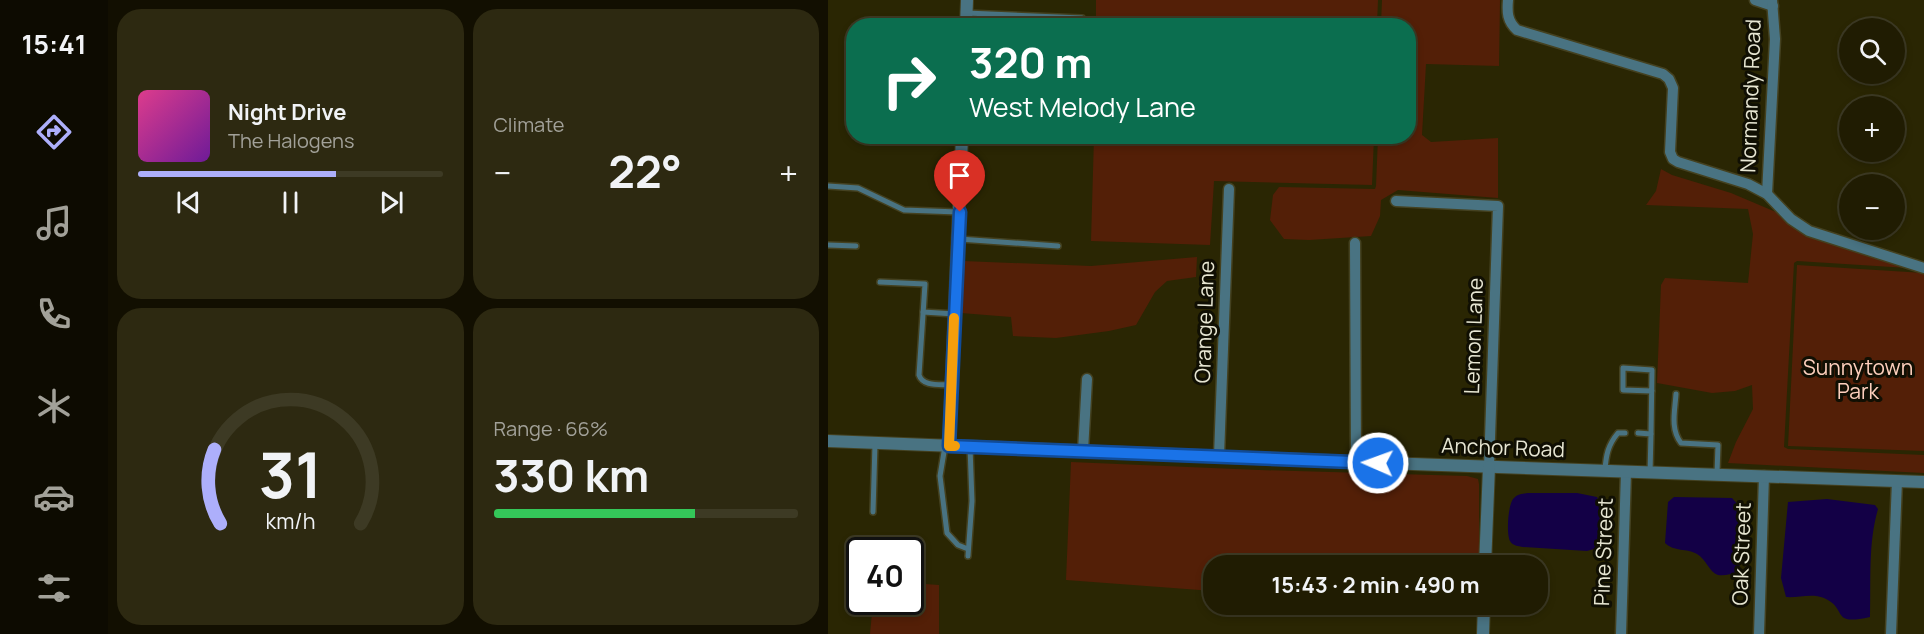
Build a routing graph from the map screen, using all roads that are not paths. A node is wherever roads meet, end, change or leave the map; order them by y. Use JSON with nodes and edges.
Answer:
{"nodes":[{"id":1,"x":1508,"y":0,"type":"edge"},
{"id":2,"x":1755,"y":0,"type":"edge"},
{"id":3,"x":1773,"y":3,"type":"edge"},
{"id":4,"x":967,"y":13,"type":"edge"},
{"id":5,"x":1082,"y":18,"type":"dead end"},
{"id":6,"x":962,"y":144,"type":"edge"},
{"id":7,"x":828,"y":186,"type":"edge"},
{"id":8,"x":1229,"y":189,"type":"dead end"},
{"id":9,"x":1767,"y":194,"type":"junction"},
{"id":10,"x":1396,"y":201,"type":"dead end"},
{"id":11,"x":960,"y":212,"type":"junction"},
{"id":12,"x":959,"y":239,"type":"junction"},
{"id":13,"x":1355,"y":243,"type":"dead end"},
{"id":14,"x":828,"y":245,"type":"edge"},
{"id":15,"x":856,"y":246,"type":"dead end"},
{"id":16,"x":1059,"y":246,"type":"dead end"},
{"id":17,"x":1924,"y":268,"type":"edge"},
{"id":18,"x":880,"y":282,"type":"dead end"},
{"id":19,"x":923,"y":312,"type":"junction"},
{"id":20,"x":955,"y":314,"type":"junction"},
{"id":21,"x":1087,"y":378,"type":"dead end"},
{"id":22,"x":952,"y":385,"type":"junction"},
{"id":23,"x":1652,"y":391,"type":"junction"},
{"id":24,"x":1676,"y":394,"type":"dead end"},
{"id":25,"x":1624,"y":433,"type":"dead end"},
{"id":26,"x":1638,"y":433,"type":"dead end"},
{"id":27,"x":1652,"y":434,"type":"junction"},
{"id":28,"x":828,"y":441,"type":"edge"},
{"id":29,"x":875,"y":443,"type":"junction"},
{"id":30,"x":947,"y":445,"type":"junction"},
{"id":31,"x":970,"y":446,"type":"junction"},
{"id":32,"x":1083,"y":450,"type":"junction"},
{"id":33,"x":1219,"y":456,"type":"junction"},
{"id":34,"x":1356,"y":462,"type":"junction"},
{"id":35,"x":1489,"y":467,"type":"junction"},
{"id":36,"x":1605,"y":471,"type":"junction"},
{"id":37,"x":1626,"y":472,"type":"junction"},
{"id":38,"x":1650,"y":473,"type":"junction"},
{"id":39,"x":1717,"y":475,"type":"junction"},
{"id":40,"x":1764,"y":476,"type":"junction"},
{"id":41,"x":1897,"y":481,"type":"junction"},
{"id":42,"x":1924,"y":482,"type":"edge"},
{"id":43,"x":873,"y":513,"type":"dead end"},
{"id":44,"x":969,"y":549,"type":"junction"},
{"id":45,"x":1485,"y":555,"type":"edge"},
{"id":46,"x":968,"y":556,"type":"dead end"},
{"id":47,"x":1484,"y":615,"type":"edge"},
{"id":48,"x":1483,"y":634,"type":"edge"},
{"id":49,"x":1621,"y":634,"type":"edge"},
{"id":50,"x":1759,"y":634,"type":"edge"},
{"id":51,"x":1891,"y":634,"type":"edge"}],
"edges":[{"from":1,"to":9,"type":"street"},
{"from":2,"to":3,"type":"street"},
{"from":3,"to":9,"type":"street","name":"Normandy Road"},
{"from":4,"to":5,"type":"lane"},
{"from":6,"to":11,"type":"street"},
{"from":7,"to":11,"type":"lane"},
{"from":8,"to":33,"type":"street","name":"Orange Lane"},
{"from":9,"to":17,"type":"street"},
{"from":10,"to":35,"type":"street","name":"Lemon Lane"},
{"from":11,"to":12,"type":"street"},
{"from":12,"to":16,"type":"lane"},
{"from":12,"to":20,"type":"street"},
{"from":13,"to":34,"type":"street"},
{"from":14,"to":15,"type":"lane"},
{"from":18,"to":19,"type":"lane"},
{"from":19,"to":20,"type":"lane"},
{"from":19,"to":22,"type":"lane"},
{"from":20,"to":22,"type":"street"},
{"from":21,"to":32,"type":"street"},
{"from":22,"to":30,"type":"street"},
{"from":23,"to":23,"type":"lane"},
{"from":23,"to":27,"type":"lane"},
{"from":24,"to":39,"type":"lane"},
{"from":25,"to":36,"type":"lane"},
{"from":26,"to":27,"type":"lane"},
{"from":27,"to":38,"type":"lane"},
{"from":28,"to":29,"type":"street","name":"Anchor Road"},
{"from":29,"to":30,"type":"street","name":"Anchor Road"},
{"from":29,"to":43,"type":"lane"},
{"from":30,"to":31,"type":"street","name":"Anchor Road"},
{"from":30,"to":44,"type":"lane"},
{"from":31,"to":32,"type":"street","name":"Anchor Road"},
{"from":31,"to":44,"type":"lane"},
{"from":32,"to":33,"type":"street","name":"Anchor Road"},
{"from":33,"to":34,"type":"street","name":"Anchor Road"},
{"from":34,"to":35,"type":"street","name":"Anchor Road"},
{"from":35,"to":36,"type":"street","name":"Anchor Road"},
{"from":35,"to":45,"type":"street"},
{"from":36,"to":37,"type":"street","name":"Anchor Road"},
{"from":37,"to":38,"type":"street","name":"Anchor Road"},
{"from":37,"to":49,"type":"street","name":"Pine Street"},
{"from":38,"to":39,"type":"street","name":"Anchor Road"},
{"from":39,"to":40,"type":"street","name":"Anchor Road"},
{"from":40,"to":41,"type":"street","name":"Anchor Road"},
{"from":40,"to":50,"type":"street","name":"Oak Street"},
{"from":41,"to":42,"type":"street","name":"Anchor Road"},
{"from":41,"to":51,"type":"street"},
{"from":44,"to":46,"type":"lane"},
{"from":47,"to":48,"type":"street"}]}
